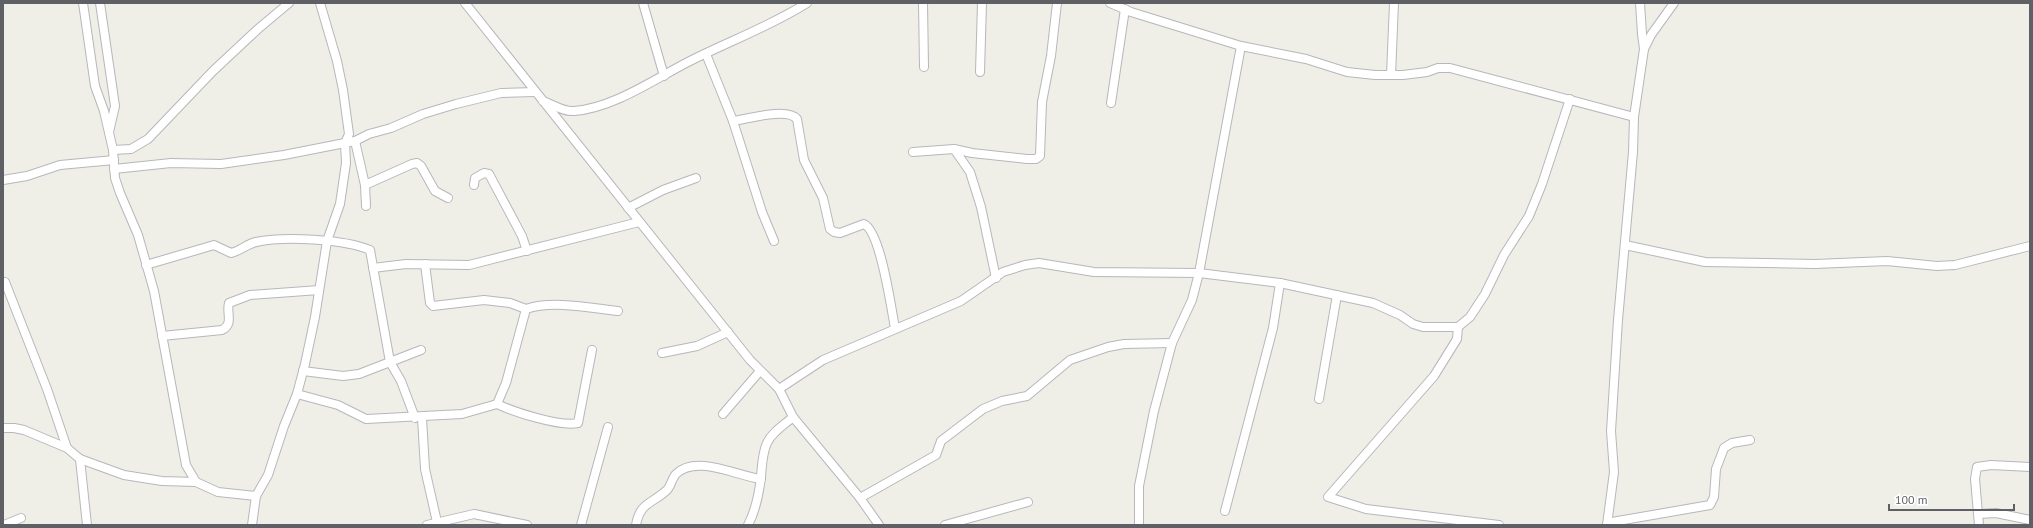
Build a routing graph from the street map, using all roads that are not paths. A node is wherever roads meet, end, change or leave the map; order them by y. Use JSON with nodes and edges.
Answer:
{"nodes":[{"id":1,"x":83,"y":3,"type":"edge"},
{"id":2,"x":100,"y":3,"type":"edge"},
{"id":3,"x":289,"y":3,"type":"edge"},
{"id":4,"x":320,"y":3,"type":"edge"},
{"id":5,"x":465,"y":3,"type":"edge"},
{"id":6,"x":643,"y":3,"type":"edge"},
{"id":7,"x":807,"y":3,"type":"edge"},
{"id":8,"x":923,"y":3,"type":"edge"},
{"id":9,"x":982,"y":3,"type":"edge"},
{"id":10,"x":1057,"y":3,"type":"edge"},
{"id":11,"x":1110,"y":3,"type":"edge"},
{"id":12,"x":1394,"y":3,"type":"edge"},
{"id":13,"x":1640,"y":3,"type":"edge"},
{"id":14,"x":1674,"y":3,"type":"edge"},
{"id":15,"x":1125,"y":9,"type":"junction"},
{"id":16,"x":1241,"y":46,"type":"junction"},
{"id":17,"x":1644,"y":49,"type":"junction"},
{"id":18,"x":706,"y":54,"type":"junction"},
{"id":19,"x":924,"y":67,"type":"dead end"},
{"id":20,"x":980,"y":72,"type":"dead end"},
{"id":21,"x":1391,"y":75,"type":"junction"},
{"id":22,"x":664,"y":76,"type":"junction"},
{"id":23,"x":535,"y":92,"type":"junction"},
{"id":24,"x":1570,"y":98,"type":"junction"},
{"id":25,"x":542,"y":100,"type":"junction"},
{"id":26,"x":1111,"y":103,"type":"dead end"},
{"id":27,"x":1634,"y":117,"type":"junction"},
{"id":28,"x":733,"y":121,"type":"junction"},
{"id":29,"x":109,"y":133,"type":"junction"},
{"id":30,"x":355,"y":141,"type":"junction"},
{"id":31,"x":345,"y":143,"type":"junction"},
{"id":32,"x":954,"y":149,"type":"junction"},
{"id":33,"x":113,"y":150,"type":"junction"},
{"id":34,"x":913,"y":152,"type":"dead end"},
{"id":35,"x":114,"y":160,"type":"junction"},
{"id":36,"x":114,"y":169,"type":"junction"},
{"id":37,"x":696,"y":178,"type":"dead end"},
{"id":38,"x":3,"y":180,"type":"edge"},
{"id":39,"x":365,"y":185,"type":"junction"},
{"id":40,"x":474,"y":185,"type":"dead end"},
{"id":41,"x":448,"y":198,"type":"dead end"},
{"id":42,"x":366,"y":206,"type":"dead end"},
{"id":43,"x":628,"y":208,"type":"junction"},
{"id":44,"x":639,"y":222,"type":"junction"},
{"id":45,"x":327,"y":241,"type":"junction"},
{"id":46,"x":774,"y":241,"type":"dead end"},
{"id":47,"x":1625,"y":245,"type":"junction"},
{"id":48,"x":2030,"y":246,"type":"edge"},
{"id":49,"x":527,"y":251,"type":"junction"},
{"id":50,"x":425,"y":264,"type":"junction"},
{"id":51,"x":146,"y":265,"type":"junction"},
{"id":52,"x":373,"y":268,"type":"junction"},
{"id":53,"x":1200,"y":273,"type":"junction"},
{"id":54,"x":996,"y":278,"type":"junction"},
{"id":55,"x":5,"y":282,"type":"dead end"},
{"id":56,"x":1280,"y":283,"type":"junction"},
{"id":57,"x":319,"y":290,"type":"junction"},
{"id":58,"x":1337,"y":295,"type":"junction"},
{"id":59,"x":526,"y":309,"type":"junction"},
{"id":60,"x":618,"y":311,"type":"dead end"},
{"id":61,"x":1458,"y":327,"type":"junction"},
{"id":62,"x":895,"y":328,"type":"junction"},
{"id":63,"x":728,"y":332,"type":"junction"},
{"id":64,"x":162,"y":336,"type":"junction"},
{"id":65,"x":1172,"y":343,"type":"junction"},
{"id":66,"x":420,"y":350,"type":"dead end"},
{"id":67,"x":592,"y":350,"type":"dead end"},
{"id":68,"x":662,"y":353,"type":"dead end"},
{"id":69,"x":390,"y":362,"type":"junction"},
{"id":70,"x":303,"y":371,"type":"junction"},
{"id":71,"x":760,"y":371,"type":"junction"},
{"id":72,"x":779,"y":390,"type":"junction"},
{"id":73,"x":297,"y":394,"type":"junction"},
{"id":74,"x":1319,"y":399,"type":"dead end"},
{"id":75,"x":497,"y":404,"type":"junction"},
{"id":76,"x":723,"y":414,"type":"dead end"},
{"id":77,"x":793,"y":416,"type":"junction"},
{"id":78,"x":419,"y":418,"type":"junction"},
{"id":79,"x":608,"y":427,"type":"dead end"},
{"id":80,"x":3,"y":428,"type":"edge"},
{"id":81,"x":1750,"y":440,"type":"dead end"},
{"id":82,"x":66,"y":448,"type":"junction"},
{"id":83,"x":80,"y":459,"type":"junction"},
{"id":84,"x":2030,"y":467,"type":"edge"},
{"id":85,"x":761,"y":479,"type":"junction"},
{"id":86,"x":196,"y":482,"type":"junction"},
{"id":87,"x":256,"y":496,"type":"junction"},
{"id":88,"x":860,"y":498,"type":"junction"},
{"id":89,"x":1028,"y":502,"type":"dead end"},
{"id":90,"x":1225,"y":511,"type":"dead end"},
{"id":91,"x":1979,"y":514,"type":"junction"},
{"id":92,"x":21,"y":518,"type":"dead end"},
{"id":93,"x":2030,"y":520,"type":"edge"},
{"id":94,"x":441,"y":522,"type":"edge"},
{"id":95,"x":4,"y":525,"type":"edge"},
{"id":96,"x":87,"y":525,"type":"edge"},
{"id":97,"x":252,"y":525,"type":"edge"},
{"id":98,"x":426,"y":525,"type":"edge"},
{"id":99,"x":527,"y":525,"type":"edge"},
{"id":100,"x":581,"y":525,"type":"edge"},
{"id":101,"x":636,"y":525,"type":"edge"},
{"id":102,"x":748,"y":525,"type":"edge"},
{"id":103,"x":878,"y":525,"type":"edge"},
{"id":104,"x":945,"y":525,"type":"edge"},
{"id":105,"x":1139,"y":525,"type":"edge"},
{"id":106,"x":1499,"y":525,"type":"edge"},
{"id":107,"x":1607,"y":525,"type":"edge"},
{"id":108,"x":1979,"y":525,"type":"edge"}],
"edges":[{"from":1,"to":29,"type":"street"},
{"from":2,"to":29,"type":"street"},
{"from":3,"to":33,"type":"street"},
{"from":4,"to":31,"type":"street"},
{"from":5,"to":23,"type":"street"},
{"from":6,"to":22,"type":"street"},
{"from":7,"to":18,"type":"street"},
{"from":8,"to":19,"type":"street"},
{"from":9,"to":20,"type":"street"},
{"from":10,"to":32,"type":"street"},
{"from":11,"to":15,"type":"street"},
{"from":12,"to":21,"type":"street"},
{"from":13,"to":17,"type":"street"},
{"from":14,"to":17,"type":"street"},
{"from":15,"to":16,"type":"street"},
{"from":15,"to":26,"type":"street"},
{"from":16,"to":21,"type":"street"},
{"from":16,"to":53,"type":"street"},
{"from":17,"to":27,"type":"street"},
{"from":18,"to":22,"type":"street"},
{"from":18,"to":28,"type":"street"},
{"from":21,"to":24,"type":"street"},
{"from":22,"to":25,"type":"street"},
{"from":23,"to":25,"type":"street"},
{"from":23,"to":30,"type":"street"},
{"from":24,"to":27,"type":"street"},
{"from":24,"to":61,"type":"street"},
{"from":25,"to":43,"type":"street"},
{"from":27,"to":47,"type":"street"},
{"from":28,"to":46,"type":"street"},
{"from":28,"to":62,"type":"street"},
{"from":29,"to":33,"type":"street"},
{"from":30,"to":31,"type":"street"},
{"from":30,"to":39,"type":"street"},
{"from":31,"to":36,"type":"street"},
{"from":31,"to":45,"type":"street"},
{"from":32,"to":34,"type":"street"},
{"from":32,"to":54,"type":"street"},
{"from":33,"to":35,"type":"street"},
{"from":35,"to":36,"type":"street"},
{"from":35,"to":38,"type":"street"},
{"from":36,"to":51,"type":"street"},
{"from":37,"to":43,"type":"street"},
{"from":39,"to":41,"type":"street"},
{"from":39,"to":42,"type":"street"},
{"from":40,"to":49,"type":"street"},
{"from":43,"to":44,"type":"street"},
{"from":44,"to":49,"type":"street"},
{"from":44,"to":63,"type":"street"},
{"from":45,"to":51,"type":"street"},
{"from":45,"to":52,"type":"street"},
{"from":45,"to":57,"type":"street"},
{"from":47,"to":48,"type":"street"},
{"from":47,"to":107,"type":"street"},
{"from":49,"to":50,"type":"street"},
{"from":50,"to":52,"type":"street"},
{"from":50,"to":59,"type":"street"},
{"from":51,"to":64,"type":"street"},
{"from":52,"to":69,"type":"street"},
{"from":53,"to":54,"type":"street"},
{"from":53,"to":56,"type":"street"},
{"from":53,"to":65,"type":"street"},
{"from":54,"to":62,"type":"street"},
{"from":55,"to":82,"type":"street"},
{"from":56,"to":58,"type":"street"},
{"from":56,"to":90,"type":"street"},
{"from":57,"to":64,"type":"street"},
{"from":57,"to":70,"type":"street"},
{"from":58,"to":61,"type":"street"},
{"from":58,"to":74,"type":"street"},
{"from":59,"to":60,"type":"street"},
{"from":59,"to":75,"type":"street"},
{"from":61,"to":106,"type":"street"},
{"from":62,"to":72,"type":"street"},
{"from":63,"to":68,"type":"street"},
{"from":63,"to":71,"type":"street"},
{"from":64,"to":86,"type":"street"},
{"from":65,"to":88,"type":"street"},
{"from":65,"to":105,"type":"street"},
{"from":66,"to":69,"type":"street"},
{"from":67,"to":75,"type":"street"},
{"from":69,"to":70,"type":"street"},
{"from":69,"to":78,"type":"street"},
{"from":70,"to":73,"type":"street"},
{"from":71,"to":72,"type":"street"},
{"from":71,"to":76,"type":"street"},
{"from":72,"to":77,"type":"street"},
{"from":73,"to":78,"type":"street"},
{"from":73,"to":87,"type":"street"},
{"from":75,"to":78,"type":"street"},
{"from":77,"to":85,"type":"street"},
{"from":77,"to":88,"type":"street"},
{"from":78,"to":94,"type":"street"},
{"from":79,"to":100,"type":"street"},
{"from":80,"to":82,"type":"street"},
{"from":81,"to":107,"type":"street"},
{"from":82,"to":83,"type":"street"},
{"from":83,"to":86,"type":"street"},
{"from":83,"to":96,"type":"street"},
{"from":84,"to":91,"type":"street"},
{"from":85,"to":101,"type":"street"},
{"from":85,"to":102,"type":"street"},
{"from":86,"to":87,"type":"street"},
{"from":87,"to":97,"type":"street"},
{"from":88,"to":103,"type":"street"},
{"from":89,"to":104,"type":"street"},
{"from":91,"to":93,"type":"street"},
{"from":91,"to":108,"type":"street"},
{"from":92,"to":95,"type":"street"},
{"from":94,"to":98,"type":"street"},
{"from":94,"to":99,"type":"street"}]}
